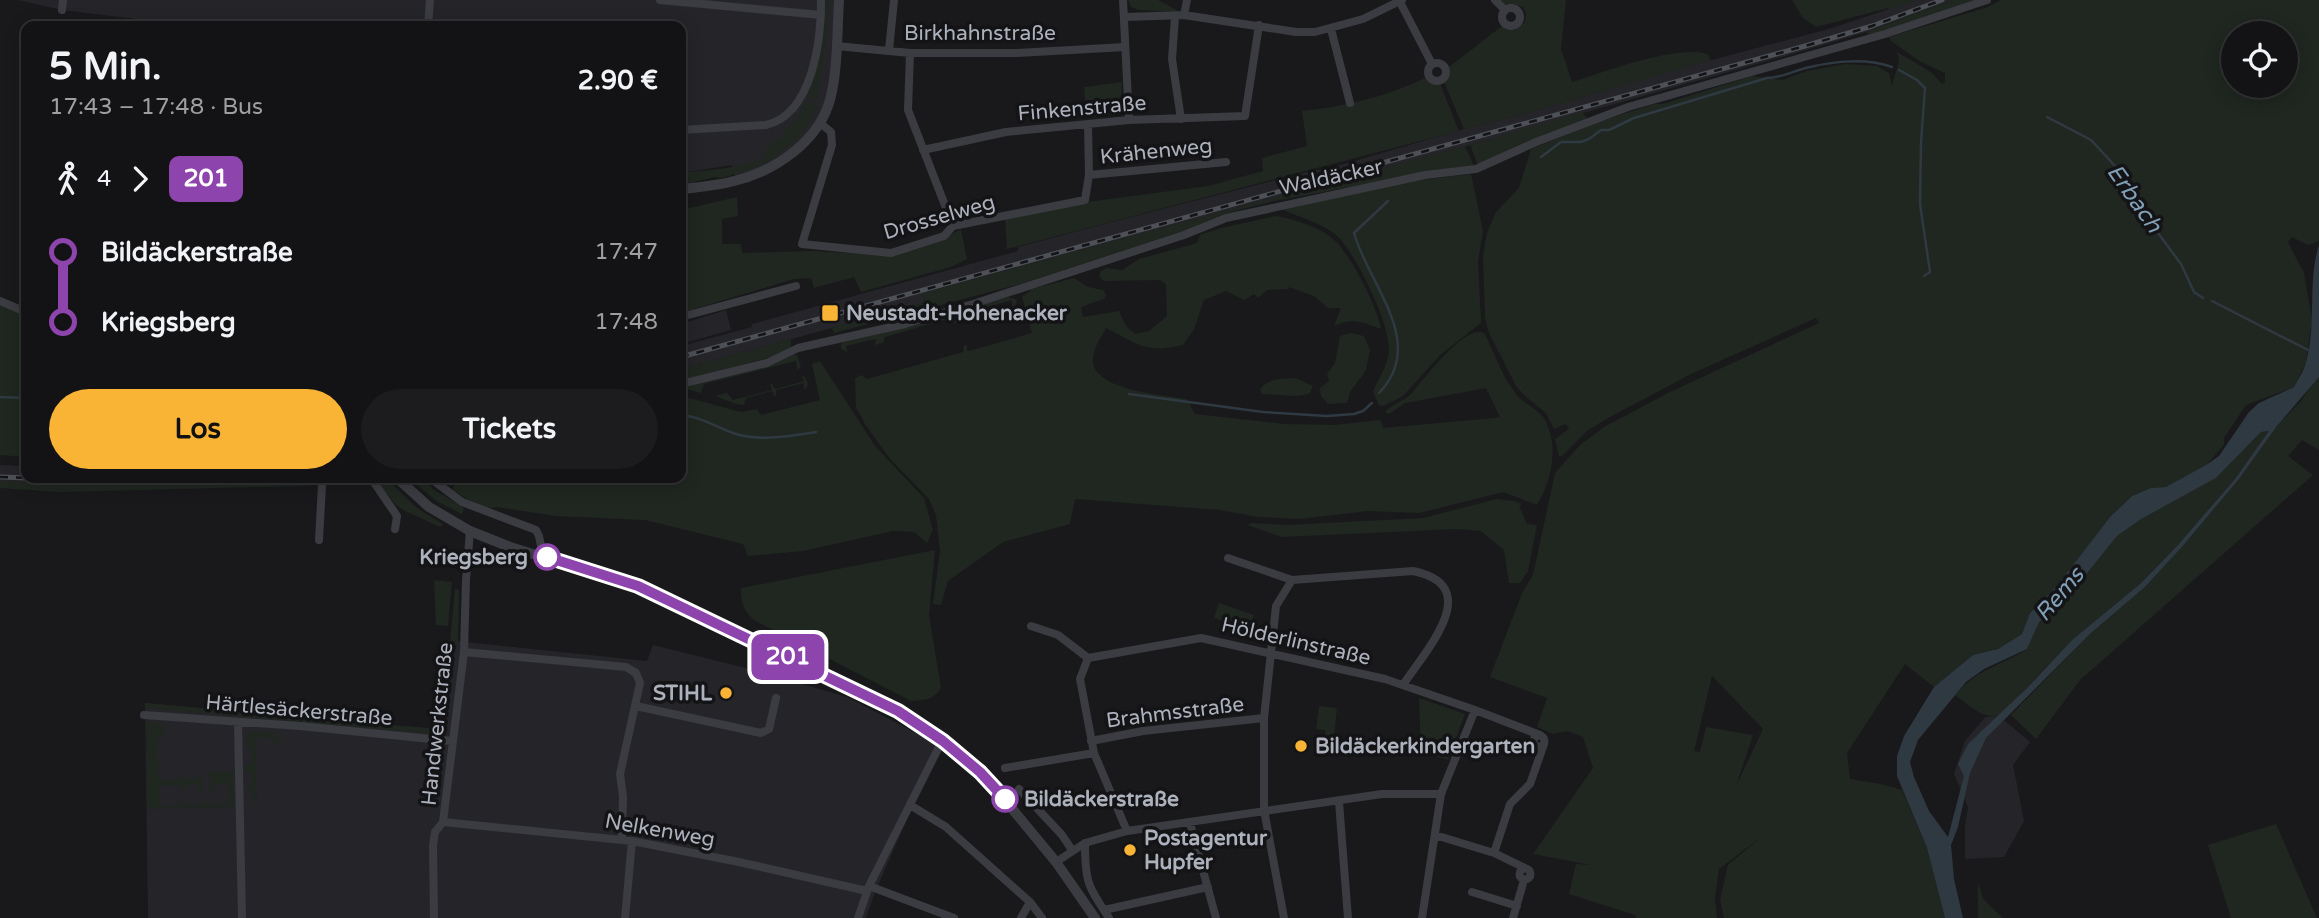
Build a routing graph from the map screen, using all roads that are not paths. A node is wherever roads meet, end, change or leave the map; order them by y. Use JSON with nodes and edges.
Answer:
{"nodes":[{"id":1,"x":63,"y":0,"type":"edge"},
{"id":2,"x":430,"y":0,"type":"edge"},
{"id":3,"x":660,"y":0,"type":"edge"},
{"id":4,"x":821,"y":0,"type":"edge"},
{"id":5,"x":839,"y":0,"type":"edge"},
{"id":6,"x":894,"y":0,"type":"edge"},
{"id":7,"x":1123,"y":0,"type":"edge"},
{"id":8,"x":1187,"y":0,"type":"edge"},
{"id":9,"x":1495,"y":0,"type":"edge"},
{"id":10,"x":1987,"y":0,"type":"edge"},
{"id":11,"x":1401,"y":1,"type":"edge"},
{"id":12,"x":62,"y":10,"type":"dead end"},
{"id":13,"x":1505,"y":10,"type":"dead end"},
{"id":14,"x":821,"y":15,"type":"junction"},
{"id":15,"x":1179,"y":16,"type":"junction"},
{"id":16,"x":1126,"y":17,"type":"junction"},
{"id":17,"x":428,"y":21,"type":"edge"},
{"id":18,"x":1259,"y":25,"type":"junction"},
{"id":19,"x":1331,"y":29,"type":"junction"},
{"id":20,"x":836,"y":46,"type":"junction"},
{"id":21,"x":1125,"y":47,"type":"junction"},
{"id":22,"x":889,"y":50,"type":"junction"},
{"id":23,"x":910,"y":53,"type":"junction"},
{"id":24,"x":1432,"y":64,"type":"dead end"},
{"id":25,"x":1350,"y":103,"type":"dead end"},
{"id":26,"x":1181,"y":119,"type":"junction"},
{"id":27,"x":1129,"y":120,"type":"junction"},
{"id":28,"x":820,"y":123,"type":"junction"},
{"id":29,"x":1088,"y":124,"type":"junction"},
{"id":30,"x":686,"y":130,"type":"edge"},
{"id":31,"x":923,"y":150,"type":"junction"},
{"id":32,"x":1226,"y":162,"type":"dead end"},
{"id":33,"x":1089,"y":175,"type":"junction"},
{"id":34,"x":686,"y":188,"type":"edge"},
{"id":35,"x":953,"y":226,"type":"junction"},
{"id":36,"x":796,"y":286,"type":"dead end"},
{"id":37,"x":0,"y":301,"type":"edge"},
{"id":38,"x":21,"y":310,"type":"edge"},
{"id":39,"x":686,"y":316,"type":"edge"},
{"id":40,"x":686,"y":383,"type":"edge"},
{"id":41,"x":323,"y":483,"type":"edge"},
{"id":42,"x":375,"y":483,"type":"edge"},
{"id":43,"x":403,"y":483,"type":"edge"},
{"id":44,"x":437,"y":483,"type":"edge"},
{"id":45,"x":395,"y":529,"type":"dead end"},
{"id":46,"x":470,"y":531,"type":"junction"},
{"id":47,"x":319,"y":540,"type":"dead end"},
{"id":48,"x":543,"y":556,"type":"junction"},
{"id":49,"x":1228,"y":558,"type":"dead end"},
{"id":50,"x":1292,"y":580,"type":"junction"},
{"id":51,"x":1031,"y":626,"type":"dead end"},
{"id":52,"x":464,"y":652,"type":"junction"},
{"id":53,"x":1271,"y":652,"type":"junction"},
{"id":54,"x":1088,"y":658,"type":"junction"},
{"id":55,"x":1403,"y":685,"type":"junction"},
{"id":56,"x":776,"y":698,"type":"dead end"},
{"id":57,"x":636,"y":706,"type":"junction"},
{"id":58,"x":1475,"y":710,"type":"junction"},
{"id":59,"x":144,"y":715,"type":"dead end"},
{"id":60,"x":1264,"y":718,"type":"junction"},
{"id":61,"x":238,"y":722,"type":"junction"},
{"id":62,"x":452,"y":741,"type":"junction"},
{"id":63,"x":943,"y":741,"type":"junction"},
{"id":64,"x":1091,"y":741,"type":"junction"},
{"id":65,"x":1094,"y":753,"type":"junction"},
{"id":66,"x":1005,"y":768,"type":"dead end"},
{"id":67,"x":1019,"y":789,"type":"dead end"},
{"id":68,"x":1441,"y":794,"type":"junction"},
{"id":69,"x":1339,"y":802,"type":"junction"},
{"id":70,"x":910,"y":806,"type":"junction"},
{"id":71,"x":1264,"y":810,"type":"junction"},
{"id":72,"x":443,"y":822,"type":"junction"},
{"id":73,"x":1190,"y":823,"type":"junction"},
{"id":74,"x":1127,"y":831,"type":"junction"},
{"id":75,"x":1435,"y":835,"type":"junction"},
{"id":76,"x":622,"y":839,"type":"junction"},
{"id":77,"x":632,"y":841,"type":"junction"},
{"id":78,"x":1085,"y":843,"type":"junction"},
{"id":79,"x":1072,"y":850,"type":"junction"},
{"id":80,"x":1494,"y":853,"type":"junction"},
{"id":81,"x":1056,"y":862,"type":"junction"},
{"id":82,"x":1208,"y":887,"type":"junction"},
{"id":83,"x":868,"y":889,"type":"junction"},
{"id":84,"x":1472,"y":892,"type":"dead end"},
{"id":85,"x":1030,"y":902,"type":"junction"},
{"id":86,"x":1517,"y":906,"type":"junction"},
{"id":87,"x":1107,"y":914,"type":"edge"},
{"id":88,"x":242,"y":918,"type":"edge"},
{"id":89,"x":434,"y":918,"type":"edge"},
{"id":90,"x":625,"y":918,"type":"edge"},
{"id":91,"x":858,"y":918,"type":"edge"},
{"id":92,"x":954,"y":918,"type":"edge"},
{"id":93,"x":1021,"y":918,"type":"edge"},
{"id":94,"x":1042,"y":918,"type":"edge"},
{"id":95,"x":1095,"y":918,"type":"edge"},
{"id":96,"x":1216,"y":918,"type":"edge"},
{"id":97,"x":1284,"y":918,"type":"edge"},
{"id":98,"x":1348,"y":918,"type":"edge"},
{"id":99,"x":1422,"y":918,"type":"edge"},
{"id":100,"x":1513,"y":918,"type":"edge"}],
"edges":[{"from":1,"to":12,"type":"street"},
{"from":2,"to":17,"type":"street"},
{"from":3,"to":14,"type":"street"},
{"from":4,"to":14,"type":"street"},
{"from":5,"to":20,"type":"street"},
{"from":6,"to":22,"type":"street"},
{"from":7,"to":16,"type":"street"},
{"from":8,"to":15,"type":"street"},
{"from":9,"to":13,"type":"street"},
{"from":10,"to":40,"type":"street","name":"Waldäcker"},
{"from":11,"to":19,"type":"street"},
{"from":11,"to":24,"type":"street"},
{"from":14,"to":30,"type":"street"},
{"from":15,"to":16,"type":"street"},
{"from":15,"to":18,"type":"street"},
{"from":15,"to":26,"type":"street"},
{"from":16,"to":21,"type":"street"},
{"from":18,"to":19,"type":"street"},
{"from":18,"to":26,"type":"street","name":"Finkenstraße"},
{"from":19,"to":25,"type":"street"},
{"from":20,"to":22,"type":"street","name":"Birkhahnstraße"},
{"from":20,"to":28,"type":"street"},
{"from":21,"to":23,"type":"street","name":"Birkhahnstraße"},
{"from":21,"to":27,"type":"street"},
{"from":22,"to":23,"type":"street","name":"Birkhahnstraße"},
{"from":23,"to":31,"type":"street"},
{"from":26,"to":27,"type":"street","name":"Finkenstraße"},
{"from":27,"to":29,"type":"street","name":"Finkenstraße"},
{"from":28,"to":34,"type":"street"},
{"from":28,"to":35,"type":"street","name":"Drosselweg"},
{"from":29,"to":31,"type":"street","name":"Finkenstraße"},
{"from":29,"to":33,"type":"street"},
{"from":31,"to":35,"type":"street"},
{"from":32,"to":33,"type":"street","name":"Krähenweg"},
{"from":33,"to":35,"type":"street","name":"Drosselweg"},
{"from":36,"to":39,"type":"street"},
{"from":37,"to":38,"type":"street"},
{"from":41,"to":47,"type":"street"},
{"from":42,"to":45,"type":"street"},
{"from":43,"to":46,"type":"street"},
{"from":44,"to":48,"type":"street"},
{"from":46,"to":48,"type":"street"},
{"from":46,"to":52,"type":"street","name":"Handwerkstraße"},
{"from":48,"to":63,"type":"street"},
{"from":49,"to":50,"type":"street"},
{"from":50,"to":53,"type":"street"},
{"from":50,"to":55,"type":"street"},
{"from":51,"to":54,"type":"street"},
{"from":52,"to":57,"type":"street"},
{"from":52,"to":62,"type":"street","name":"Handwerkstraße"},
{"from":53,"to":54,"type":"street","name":"Hölderlinstraße"},
{"from":53,"to":55,"type":"street","name":"Hölderlinstraße"},
{"from":53,"to":60,"type":"street"},
{"from":54,"to":64,"type":"street"},
{"from":55,"to":58,"type":"street","name":"Hölderlinstraße"},
{"from":56,"to":57,"type":"street"},
{"from":57,"to":76,"type":"street"},
{"from":58,"to":68,"type":"street"},
{"from":58,"to":80,"type":"street","name":"Hölderlinstraße"},
{"from":59,"to":61,"type":"street","name":"Härtlesäckerstraße"},
{"from":60,"to":64,"type":"street","name":"Brahmsstraße"},
{"from":60,"to":71,"type":"street"},
{"from":61,"to":62,"type":"street","name":"Härtlesäckerstraße"},
{"from":61,"to":88,"type":"street"},
{"from":62,"to":72,"type":"street","name":"Handwerkstraße"},
{"from":63,"to":70,"type":"street"},
{"from":63,"to":81,"type":"street"},
{"from":64,"to":65,"type":"street"},
{"from":65,"to":66,"type":"street","name":"Brahmsstraße"},
{"from":65,"to":74,"type":"street"},
{"from":67,"to":79,"type":"street"},
{"from":68,"to":69,"type":"street"},
{"from":68,"to":75,"type":"street"},
{"from":69,"to":71,"type":"street"},
{"from":69,"to":98,"type":"street"},
{"from":70,"to":83,"type":"street"},
{"from":70,"to":85,"type":"street"},
{"from":71,"to":73,"type":"street"},
{"from":71,"to":97,"type":"street"},
{"from":72,"to":76,"type":"street","name":"Nelkenweg"},
{"from":72,"to":89,"type":"street","name":"Handwerkstraße"},
{"from":73,"to":74,"type":"street"},
{"from":73,"to":82,"type":"street"},
{"from":74,"to":78,"type":"street"},
{"from":75,"to":80,"type":"street"},
{"from":75,"to":99,"type":"street"},
{"from":76,"to":77,"type":"street","name":"Nelkenweg"},
{"from":77,"to":83,"type":"street","name":"Nelkenweg"},
{"from":77,"to":90,"type":"street"},
{"from":78,"to":79,"type":"street"},
{"from":78,"to":87,"type":"street"},
{"from":79,"to":81,"type":"street"},
{"from":80,"to":86,"type":"street"},
{"from":81,"to":95,"type":"street"},
{"from":82,"to":87,"type":"street"},
{"from":82,"to":96,"type":"street"},
{"from":83,"to":91,"type":"street"},
{"from":83,"to":92,"type":"street","name":"Nelkenweg"},
{"from":84,"to":86,"type":"street"},
{"from":85,"to":93,"type":"street"},
{"from":85,"to":94,"type":"street"},
{"from":86,"to":100,"type":"street"}]}
